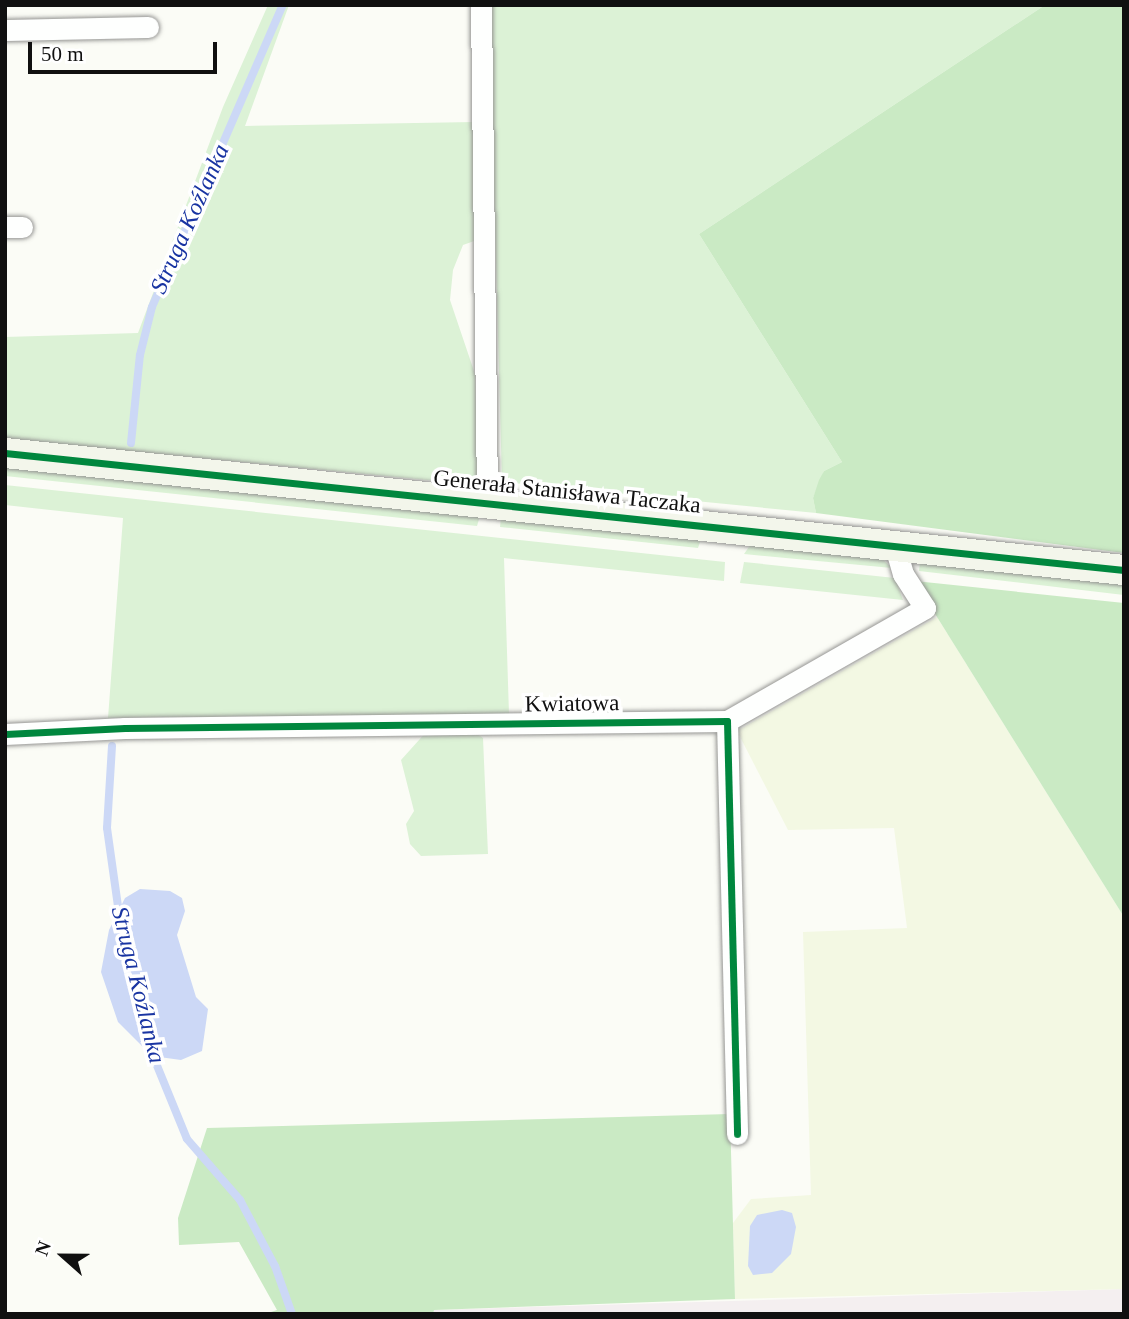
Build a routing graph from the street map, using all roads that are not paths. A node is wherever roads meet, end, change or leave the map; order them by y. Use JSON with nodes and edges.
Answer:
{"nodes":[{"id":1,"x":481,"y":5,"type":"edge"},
{"id":2,"x":148,"y":27,"type":"dead end"},
{"id":3,"x":5,"y":30,"type":"edge"},
{"id":4,"x":5,"y":453,"type":"edge"},
{"id":5,"x":487,"y":503,"type":"junction"},
{"id":6,"x":895,"y":546,"type":"junction"},
{"id":7,"x":1124,"y":570,"type":"edge"},
{"id":8,"x":727,"y":721,"type":"junction"},
{"id":9,"x":5,"y":734,"type":"edge"},
{"id":10,"x":737,"y":1133,"type":"dead end"}],
"edges":[{"from":1,"to":5,"type":"street"},
{"from":2,"to":3,"type":"street"},
{"from":4,"to":5,"type":"street","name":"Generała Stanisława Taczaka"},
{"from":5,"to":6,"type":"street","name":"Generała Stanisława Taczaka"},
{"from":6,"to":7,"type":"street","name":"Generała Stanisława Taczaka"},
{"from":6,"to":8,"type":"street","name":"Kwiatowa"},
{"from":8,"to":9,"type":"street","name":"Kwiatowa"},
{"from":8,"to":10,"type":"street"}]}
